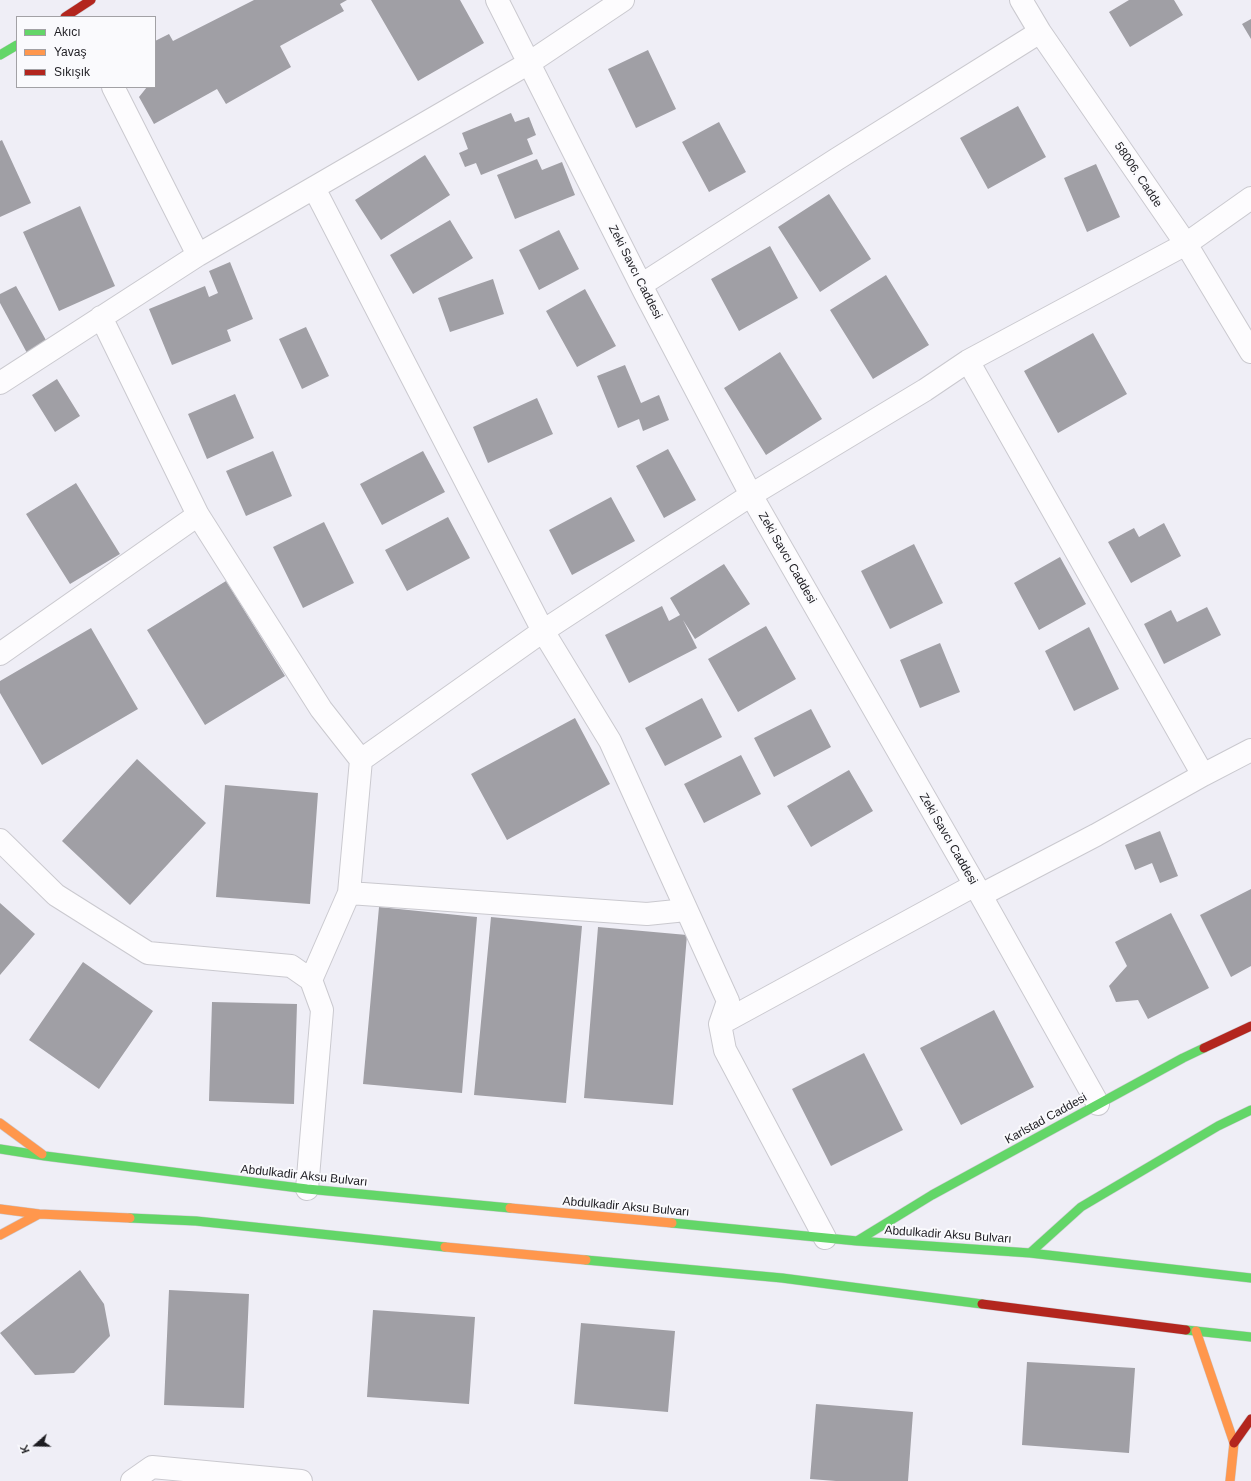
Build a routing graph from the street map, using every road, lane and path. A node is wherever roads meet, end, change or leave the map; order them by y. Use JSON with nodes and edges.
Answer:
{"nodes":[{"id":1,"x":496,"y":0,"type":"edge"},
{"id":2,"x":623,"y":0,"type":"edge"},
{"id":3,"x":1021,"y":0,"type":"edge"},
{"id":4,"x":1040,"y":32,"type":"junction"},
{"id":5,"x":16,"y":46,"type":"edge"},
{"id":6,"x":0,"y":55,"type":"edge"},
{"id":7,"x":528,"y":63,"type":"junction"},
{"id":8,"x":114,"y":88,"type":"edge"},
{"id":9,"x":314,"y":188,"type":"junction"},
{"id":10,"x":1251,"y":198,"type":"edge"},
{"id":11,"x":1186,"y":244,"type":"junction"},
{"id":12,"x":198,"y":255,"type":"junction"},
{"id":13,"x":641,"y":285,"type":"junction"},
{"id":14,"x":101,"y":317,"type":"junction"},
{"id":15,"x":1251,"y":352,"type":"edge"},
{"id":16,"x":968,"y":361,"type":"junction"},
{"id":17,"x":0,"y":383,"type":"edge"},
{"id":18,"x":751,"y":495,"type":"junction"},
{"id":19,"x":198,"y":514,"type":"junction"},
{"id":20,"x":543,"y":631,"type":"junction"},
{"id":21,"x":0,"y":654,"type":"edge"},
{"id":22,"x":1251,"y":750,"type":"edge"},
{"id":23,"x":360,"y":760,"type":"junction"},
{"id":24,"x":1203,"y":774,"type":"junction"},
{"id":25,"x":0,"y":840,"type":"edge"},
{"id":26,"x":978,"y":890,"type":"junction"},
{"id":27,"x":349,"y":893,"type":"junction"},
{"id":28,"x":686,"y":910,"type":"junction"},
{"id":29,"x":311,"y":980,"type":"junction"},
{"id":30,"x":720,"y":1024,"type":"junction"},
{"id":31,"x":1251,"y":1026,"type":"edge"},
{"id":32,"x":1098,"y":1104,"type":"junction"},
{"id":33,"x":1251,"y":1110,"type":"edge"},
{"id":34,"x":0,"y":1123,"type":"edge"},
{"id":35,"x":0,"y":1149,"type":"edge"},
{"id":36,"x":45,"y":1156,"type":"junction"},
{"id":37,"x":307,"y":1189,"type":"junction"},
{"id":38,"x":0,"y":1209,"type":"edge"},
{"id":39,"x":38,"y":1214,"type":"junction"},
{"id":40,"x":0,"y":1235,"type":"edge"},
{"id":41,"x":825,"y":1238,"type":"junction"},
{"id":42,"x":857,"y":1241,"type":"junction"},
{"id":43,"x":1030,"y":1253,"type":"junction"},
{"id":44,"x":1251,"y":1278,"type":"edge"},
{"id":45,"x":1196,"y":1331,"type":"junction"},
{"id":46,"x":1251,"y":1336,"type":"edge"},
{"id":47,"x":1251,"y":1419,"type":"edge"},
{"id":48,"x":1234,"y":1443,"type":"junction"},
{"id":49,"x":132,"y":1481,"type":"edge"},
{"id":50,"x":301,"y":1481,"type":"edge"},
{"id":51,"x":1230,"y":1481,"type":"edge"}],
"edges":[{"from":1,"to":7,"type":"street","name":"Zeki Savcı Caddesi"},
{"from":2,"to":7,"type":"street"},
{"from":3,"to":4,"type":"street","name":"58006. Cadde"},
{"from":4,"to":11,"type":"street","name":"58006. Cadde"},
{"from":4,"to":13,"type":"street"},
{"from":5,"to":6,"type":"main road"},
{"from":7,"to":9,"type":"street"},
{"from":7,"to":13,"type":"street","name":"Zeki Savcı Caddesi"},
{"from":8,"to":12,"type":"street"},
{"from":9,"to":12,"type":"street"},
{"from":9,"to":20,"type":"street"},
{"from":10,"to":11,"type":"street"},
{"from":11,"to":15,"type":"street","name":"58006. Cadde"},
{"from":11,"to":16,"type":"street"},
{"from":12,"to":14,"type":"street"},
{"from":13,"to":18,"type":"street","name":"Zeki Savcı Caddesi"},
{"from":14,"to":17,"type":"street"},
{"from":14,"to":19,"type":"street"},
{"from":16,"to":18,"type":"street"},
{"from":16,"to":24,"type":"street"},
{"from":18,"to":20,"type":"street"},
{"from":18,"to":26,"type":"street","name":"Zeki Savcı Caddesi"},
{"from":19,"to":21,"type":"street"},
{"from":19,"to":23,"type":"street"},
{"from":20,"to":23,"type":"street"},
{"from":20,"to":28,"type":"street"},
{"from":22,"to":24,"type":"street"},
{"from":23,"to":27,"type":"street"},
{"from":24,"to":26,"type":"street"},
{"from":25,"to":29,"type":"street"},
{"from":26,"to":30,"type":"street"},
{"from":26,"to":32,"type":"street","name":"Zeki Savcı Caddesi"},
{"from":27,"to":28,"type":"street"},
{"from":27,"to":29,"type":"street"},
{"from":28,"to":30,"type":"street"},
{"from":29,"to":37,"type":"street"},
{"from":30,"to":41,"type":"street"},
{"from":31,"to":32,"type":"main road","name":"Karlstad Caddesi"},
{"from":32,"to":42,"type":"main road","name":"Karlstad Caddesi"},
{"from":33,"to":43,"type":"main road"},
{"from":34,"to":36,"type":"main road"},
{"from":35,"to":36,"type":"main road","name":"Abdulkadir Aksu Bulvarı"},
{"from":36,"to":37,"type":"main road","name":"Abdulkadir Aksu Bulvarı"},
{"from":37,"to":41,"type":"main road","name":"Abdulkadir Aksu Bulvarı"},
{"from":38,"to":39,"type":"main road"},
{"from":39,"to":40,"type":"main road"},
{"from":39,"to":45,"type":"main road"},
{"from":41,"to":42,"type":"main road","name":"Abdulkadir Aksu Bulvarı"},
{"from":42,"to":43,"type":"main road","name":"Abdulkadir Aksu Bulvarı"},
{"from":43,"to":44,"type":"main road","name":"Abdulkadir Aksu Bulvarı"},
{"from":45,"to":46,"type":"main road"},
{"from":45,"to":48,"type":"main road"},
{"from":47,"to":48,"type":"main road"},
{"from":48,"to":51,"type":"main road"},
{"from":49,"to":50,"type":"street"}]}
